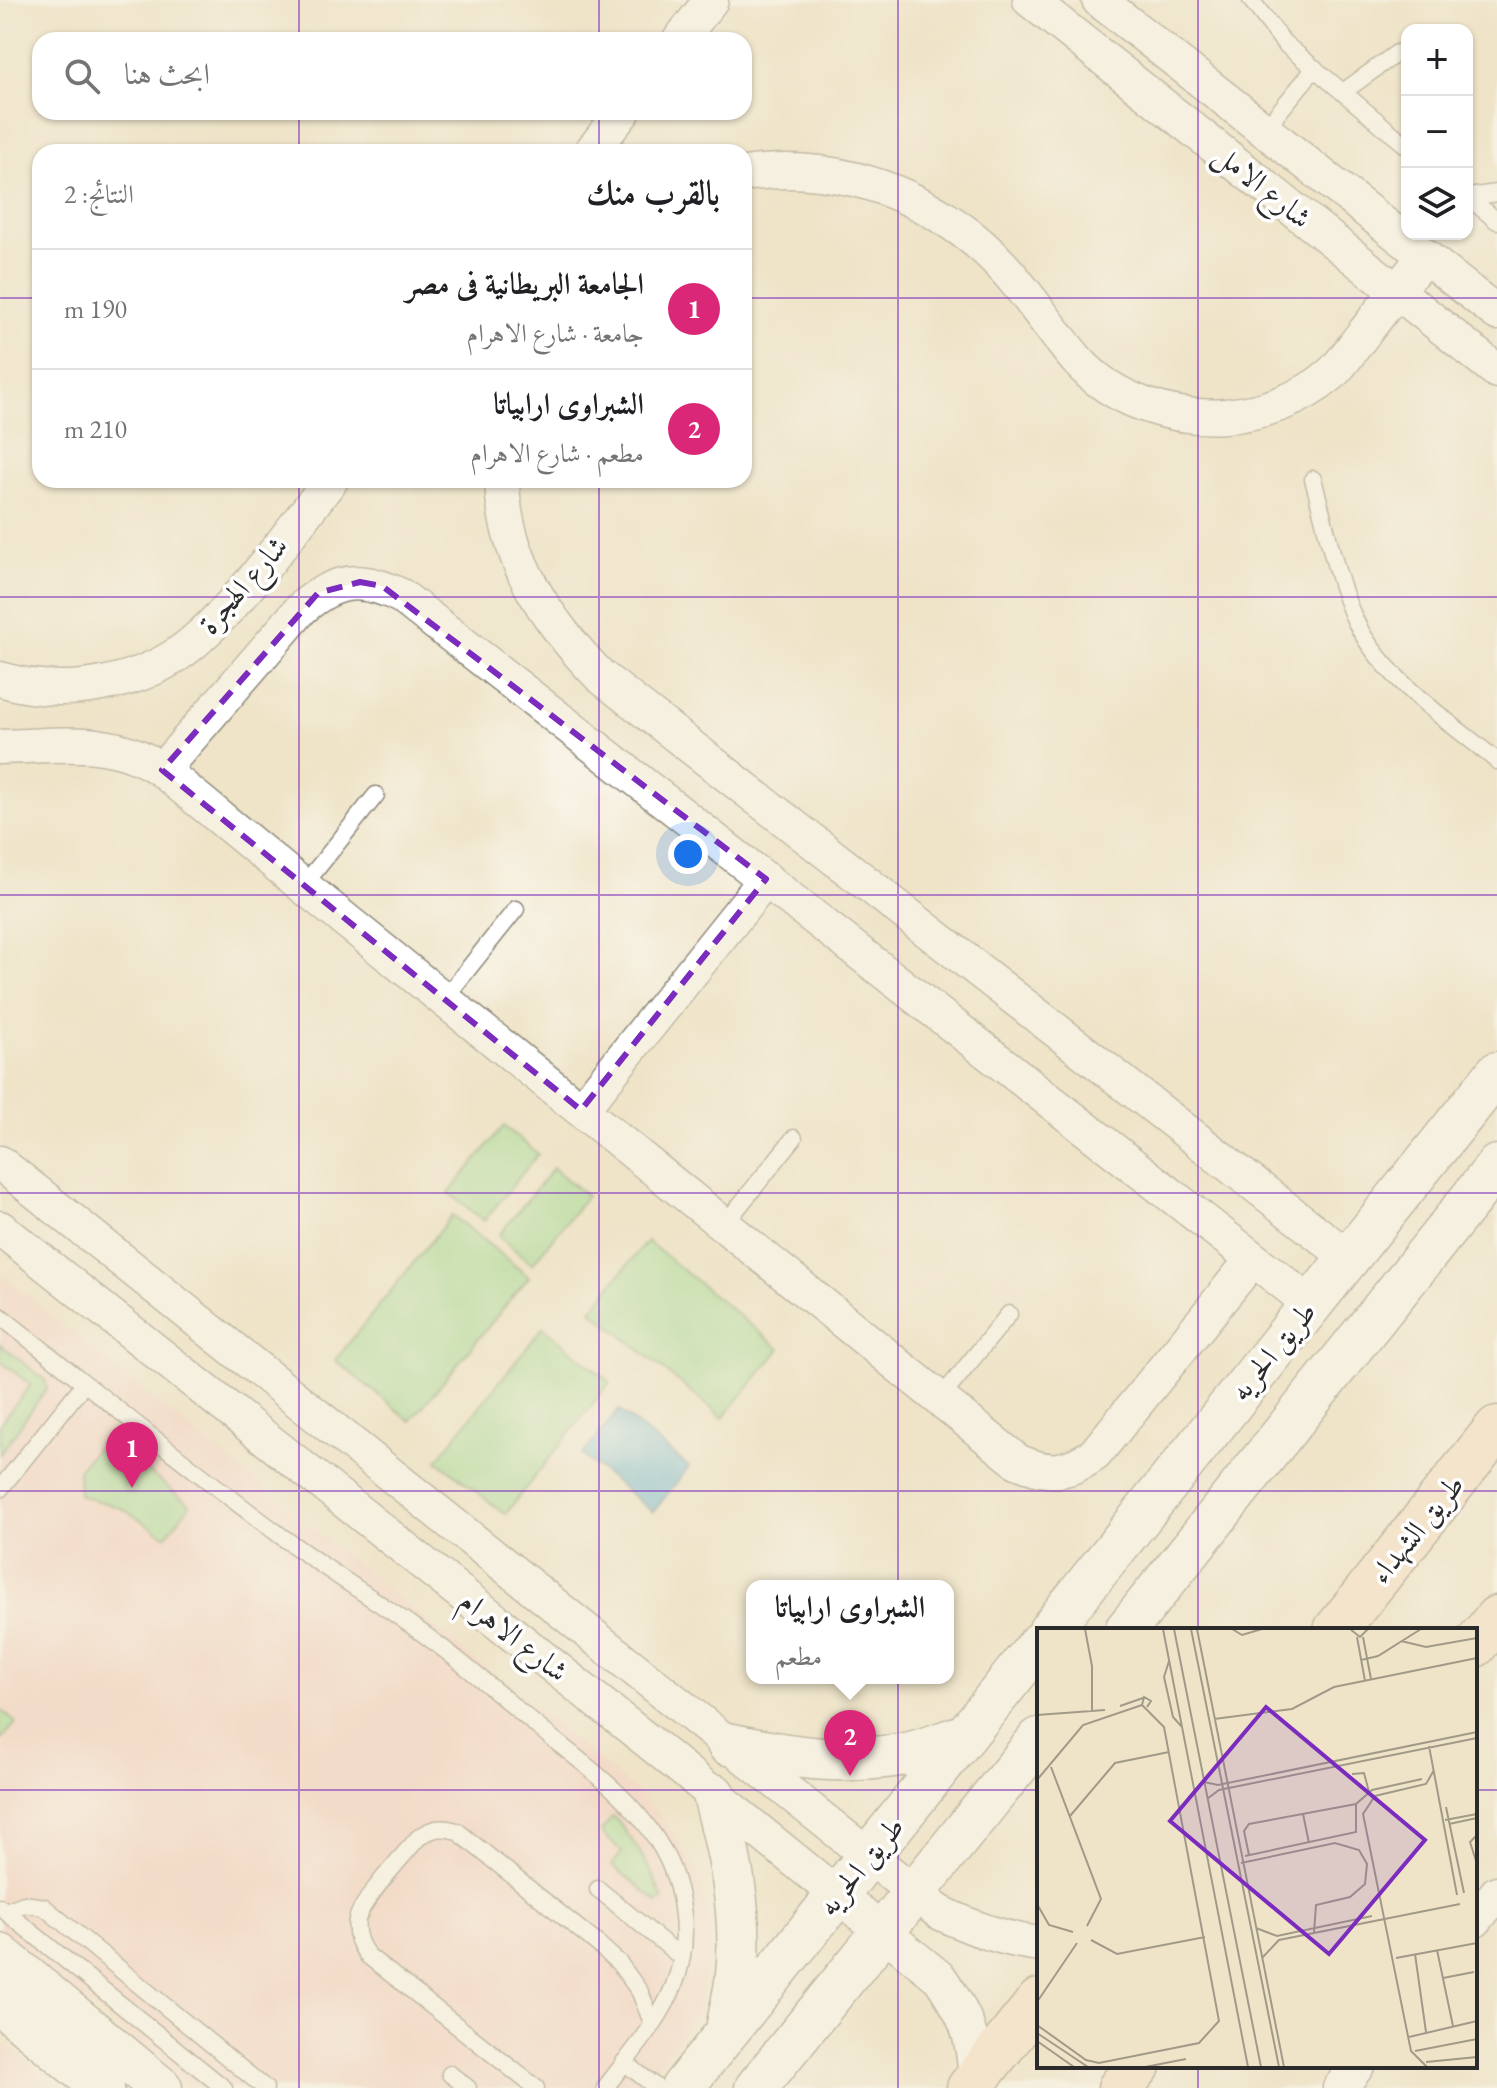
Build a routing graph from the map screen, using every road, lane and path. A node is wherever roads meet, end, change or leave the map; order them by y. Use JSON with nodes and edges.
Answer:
{"nodes":[{"id":1,"x":711,"y":0,"type":"edge"},
{"id":2,"x":1030,"y":0,"type":"edge"},
{"id":3,"x":1099,"y":0,"type":"edge"},
{"id":4,"x":1251,"y":0,"type":"edge"},
{"id":5,"x":686,"y":32,"type":"edge"},
{"id":6,"x":1397,"y":53,"type":"dead end"},
{"id":7,"x":1315,"y":68,"type":"junction"},
{"id":8,"x":1343,"y":92,"type":"junction"},
{"id":9,"x":617,"y":120,"type":"edge"},
{"id":10,"x":1264,"y":130,"type":"junction"},
{"id":11,"x":1401,"y":141,"type":"edge"},
{"id":12,"x":597,"y":144,"type":"edge"},
{"id":13,"x":752,"y":173,"type":"edge"},
{"id":14,"x":1497,"y":193,"type":"edge"},
{"id":15,"x":1473,"y":196,"type":"edge"},
{"id":16,"x":1473,"y":201,"type":"edge"},
{"id":17,"x":1497,"y":221,"type":"edge"},
{"id":18,"x":1425,"y":256,"type":"junction"},
{"id":19,"x":1396,"y":293,"type":"junction"},
{"id":20,"x":1497,"y":313,"type":"edge"},
{"id":21,"x":1497,"y":371,"type":"edge"},
{"id":22,"x":1313,"y":479,"type":"dead end"},
{"id":23,"x":325,"y":488,"type":"edge"},
{"id":24,"x":502,"y":488,"type":"edge"},
{"id":25,"x":0,"y":679,"type":"edge"},
{"id":26,"x":0,"y":747,"type":"edge"},
{"id":27,"x":1497,"y":761,"type":"edge"},
{"id":28,"x":162,"y":770,"type":"junction"},
{"id":29,"x":376,"y":795,"type":"dead end"},
{"id":30,"x":766,"y":879,"type":"junction"},
{"id":31,"x":303,"y":886,"type":"junction"},
{"id":32,"x":516,"y":909,"type":"dead end"},
{"id":33,"x":444,"y":999,"type":"junction"},
{"id":34,"x":1497,"y":1073,"type":"edge"},
{"id":35,"x":581,"y":1110,"type":"junction"},
{"id":36,"x":794,"y":1138,"type":"dead end"},
{"id":37,"x":0,"y":1163,"type":"edge"},
{"id":38,"x":1497,"y":1166,"type":"edge"},
{"id":39,"x":724,"y":1225,"type":"junction"},
{"id":40,"x":0,"y":1228,"type":"edge"},
{"id":41,"x":1349,"y":1258,"type":"junction"},
{"id":42,"x":1253,"y":1259,"type":"junction"},
{"id":43,"x":1395,"y":1294,"type":"junction"},
{"id":44,"x":1311,"y":1304,"type":"junction"},
{"id":45,"x":1009,"y":1314,"type":"dead end"},
{"id":46,"x":0,"y":1316,"type":"edge"},
{"id":47,"x":84,"y":1384,"type":"junction"},
{"id":48,"x":940,"y":1399,"type":"junction"},
{"id":49,"x":1497,"y":1428,"type":"edge"},
{"id":50,"x":0,"y":1489,"type":"edge"},
{"id":51,"x":1497,"y":1618,"type":"edge"},
{"id":52,"x":1052,"y":1628,"type":"edge"},
{"id":53,"x":1128,"y":1628,"type":"edge"},
{"id":54,"x":1338,"y":1628,"type":"edge"},
{"id":55,"x":1477,"y":1643,"type":"edge"},
{"id":56,"x":1037,"y":1646,"type":"edge"},
{"id":57,"x":642,"y":1675,"type":"junction"},
{"id":58,"x":678,"y":1704,"type":"junction"},
{"id":59,"x":612,"y":1714,"type":"junction"},
{"id":60,"x":966,"y":1735,"type":"junction"},
{"id":61,"x":649,"y":1742,"type":"junction"},
{"id":62,"x":1037,"y":1742,"type":"edge"},
{"id":63,"x":728,"y":1744,"type":"junction"},
{"id":64,"x":714,"y":1795,"type":"junction"},
{"id":65,"x":869,"y":1856,"type":"junction"},
{"id":66,"x":598,"y":1889,"type":"dead end"},
{"id":67,"x":916,"y":1893,"type":"junction"},
{"id":68,"x":1497,"y":1893,"type":"edge"},
{"id":69,"x":838,"y":1894,"type":"junction"},
{"id":70,"x":3,"y":1909,"type":"edge"},
{"id":71,"x":1477,"y":1918,"type":"edge"},
{"id":72,"x":884,"y":1933,"type":"junction"},
{"id":73,"x":1037,"y":1944,"type":"edge"},
{"id":74,"x":0,"y":1955,"type":"edge"},
{"id":75,"x":681,"y":1957,"type":"junction"},
{"id":76,"x":0,"y":2003,"type":"edge"},
{"id":77,"x":1037,"y":2004,"type":"edge"},
{"id":78,"x":653,"y":2025,"type":"junction"},
{"id":79,"x":726,"y":2034,"type":"junction"},
{"id":80,"x":624,"y":2062,"type":"junction"},
{"id":81,"x":1136,"y":2068,"type":"edge"},
{"id":82,"x":1355,"y":2068,"type":"edge"},
{"id":83,"x":450,"y":2074,"type":"dead end"},
{"id":84,"x":973,"y":2084,"type":"edge"},
{"id":85,"x":103,"y":2088,"type":"edge"},
{"id":86,"x":161,"y":2088,"type":"edge"},
{"id":87,"x":224,"y":2088,"type":"edge"},
{"id":88,"x":265,"y":2088,"type":"edge"},
{"id":89,"x":468,"y":2088,"type":"edge"},
{"id":90,"x":536,"y":2088,"type":"edge"},
{"id":91,"x":605,"y":2088,"type":"edge"},
{"id":92,"x":657,"y":2088,"type":"edge"},
{"id":93,"x":682,"y":2088,"type":"edge"},
{"id":94,"x":756,"y":2088,"type":"edge"},
{"id":95,"x":1120,"y":2088,"type":"edge"},
{"id":96,"x":1340,"y":2088,"type":"edge"}],
"edges":[{"from":1,"to":5,"type":"street"},
{"from":2,"to":19,"type":"street","name":"شارع الامل"},
{"from":3,"to":10,"type":"street","name":"شارع الامل"},
{"from":4,"to":7,"type":"lane"},
{"from":6,"to":8,"type":"lane"},
{"from":7,"to":8,"type":"lane"},
{"from":7,"to":10,"type":"lane"},
{"from":8,"to":11,"type":"lane"},
{"from":9,"to":12,"type":"street"},
{"from":10,"to":18,"type":"street","name":"شارع الامل"},
{"from":13,"to":19,"type":"street"},
{"from":14,"to":15,"type":"lane"},
{"from":16,"to":17,"type":"lane"},
{"from":18,"to":19,"type":"street"},
{"from":18,"to":20,"type":"street","name":"شارع الامل"},
{"from":19,"to":21,"type":"street","name":"شارع الامل"},
{"from":22,"to":27,"type":"lane"},
{"from":23,"to":25,"type":"street","name":"شارع الهجرة"},
{"from":24,"to":41,"type":"street"},
{"from":26,"to":28,"type":"street"},
{"from":28,"to":30,"type":"street"},
{"from":28,"to":31,"type":"street"},
{"from":29,"to":31,"type":"lane"},
{"from":30,"to":35,"type":"street"},
{"from":30,"to":42,"type":"street"},
{"from":31,"to":33,"type":"street"},
{"from":32,"to":33,"type":"lane"},
{"from":33,"to":35,"type":"street"},
{"from":34,"to":41,"type":"street","name":"طريق الحريه"},
{"from":35,"to":39,"type":"street"},
{"from":36,"to":39,"type":"lane"},
{"from":37,"to":57,"type":"street","name":"شارع الاهرام"},
{"from":38,"to":43,"type":"street","name":"طريق الحريه"},
{"from":39,"to":48,"type":"street"},
{"from":40,"to":59,"type":"street","name":"شارع الاهرام"},
{"from":41,"to":43,"type":"street"},
{"from":41,"to":44,"type":"street","name":"طريق الحريه"},
{"from":42,"to":44,"type":"street"},
{"from":42,"to":48,"type":"street"},
{"from":43,"to":53,"type":"street","name":"طريق الحريه"},
{"from":44,"to":52,"type":"street","name":"طريق الحريه"},
{"from":45,"to":48,"type":"lane"},
{"from":46,"to":47,"type":"lane"},
{"from":47,"to":50,"type":"lane"},
{"from":47,"to":75,"type":"lane"},
{"from":49,"to":54,"type":"main road","name":"طريق الشهداء"},
{"from":51,"to":55,"type":"main road"},
{"from":56,"to":60,"type":"street","name":"طريق الحريه"},
{"from":57,"to":58,"type":"street","name":"شارع الاهرام"},
{"from":57,"to":59,"type":"street"},
{"from":58,"to":61,"type":"street"},
{"from":58,"to":63,"type":"street","name":"شارع الاهرام"},
{"from":59,"to":61,"type":"street","name":"شارع الاهرام"},
{"from":60,"to":63,"type":"street"},
{"from":60,"to":65,"type":"street","name":"طريق الحريه"},
{"from":61,"to":64,"type":"street","name":"شارع الاهرام"},
{"from":62,"to":67,"type":"street","name":"طريق الحريه"},
{"from":63,"to":65,"type":"street","name":"شارع الاهرام"},
{"from":64,"to":69,"type":"street","name":"شارع الاهرام"},
{"from":64,"to":79,"type":"street"},
{"from":65,"to":67,"type":"street","name":"شارع الاهرام"},
{"from":65,"to":69,"type":"street","name":"طريق الحريه"},
{"from":66,"to":75,"type":"lane"},
{"from":67,"to":72,"type":"street","name":"طريق الحريه"},
{"from":67,"to":73,"type":"street","name":"شارع الاهرام"},
{"from":68,"to":71,"type":"street"},
{"from":69,"to":72,"type":"street","name":"شارع الاهرام"},
{"from":69,"to":79,"type":"street","name":"طريق الحريه"},
{"from":70,"to":87,"type":"lane"},
{"from":70,"to":88,"type":"lane"},
{"from":72,"to":84,"type":"street","name":"شارع الاهرام"},
{"from":72,"to":94,"type":"street","name":"طريق الحريه"},
{"from":74,"to":86,"type":"street"},
{"from":75,"to":78,"type":"lane"},
{"from":76,"to":85,"type":"street"},
{"from":77,"to":84,"type":"main road"},
{"from":78,"to":80,"type":"lane"},
{"from":78,"to":90,"type":"lane"},
{"from":79,"to":93,"type":"street","name":"طريق الحريه"},
{"from":80,"to":91,"type":"lane"},
{"from":80,"to":92,"type":"lane"},
{"from":81,"to":95,"type":"main road"},
{"from":82,"to":96,"type":"street"},
{"from":83,"to":89,"type":"lane"}]}
